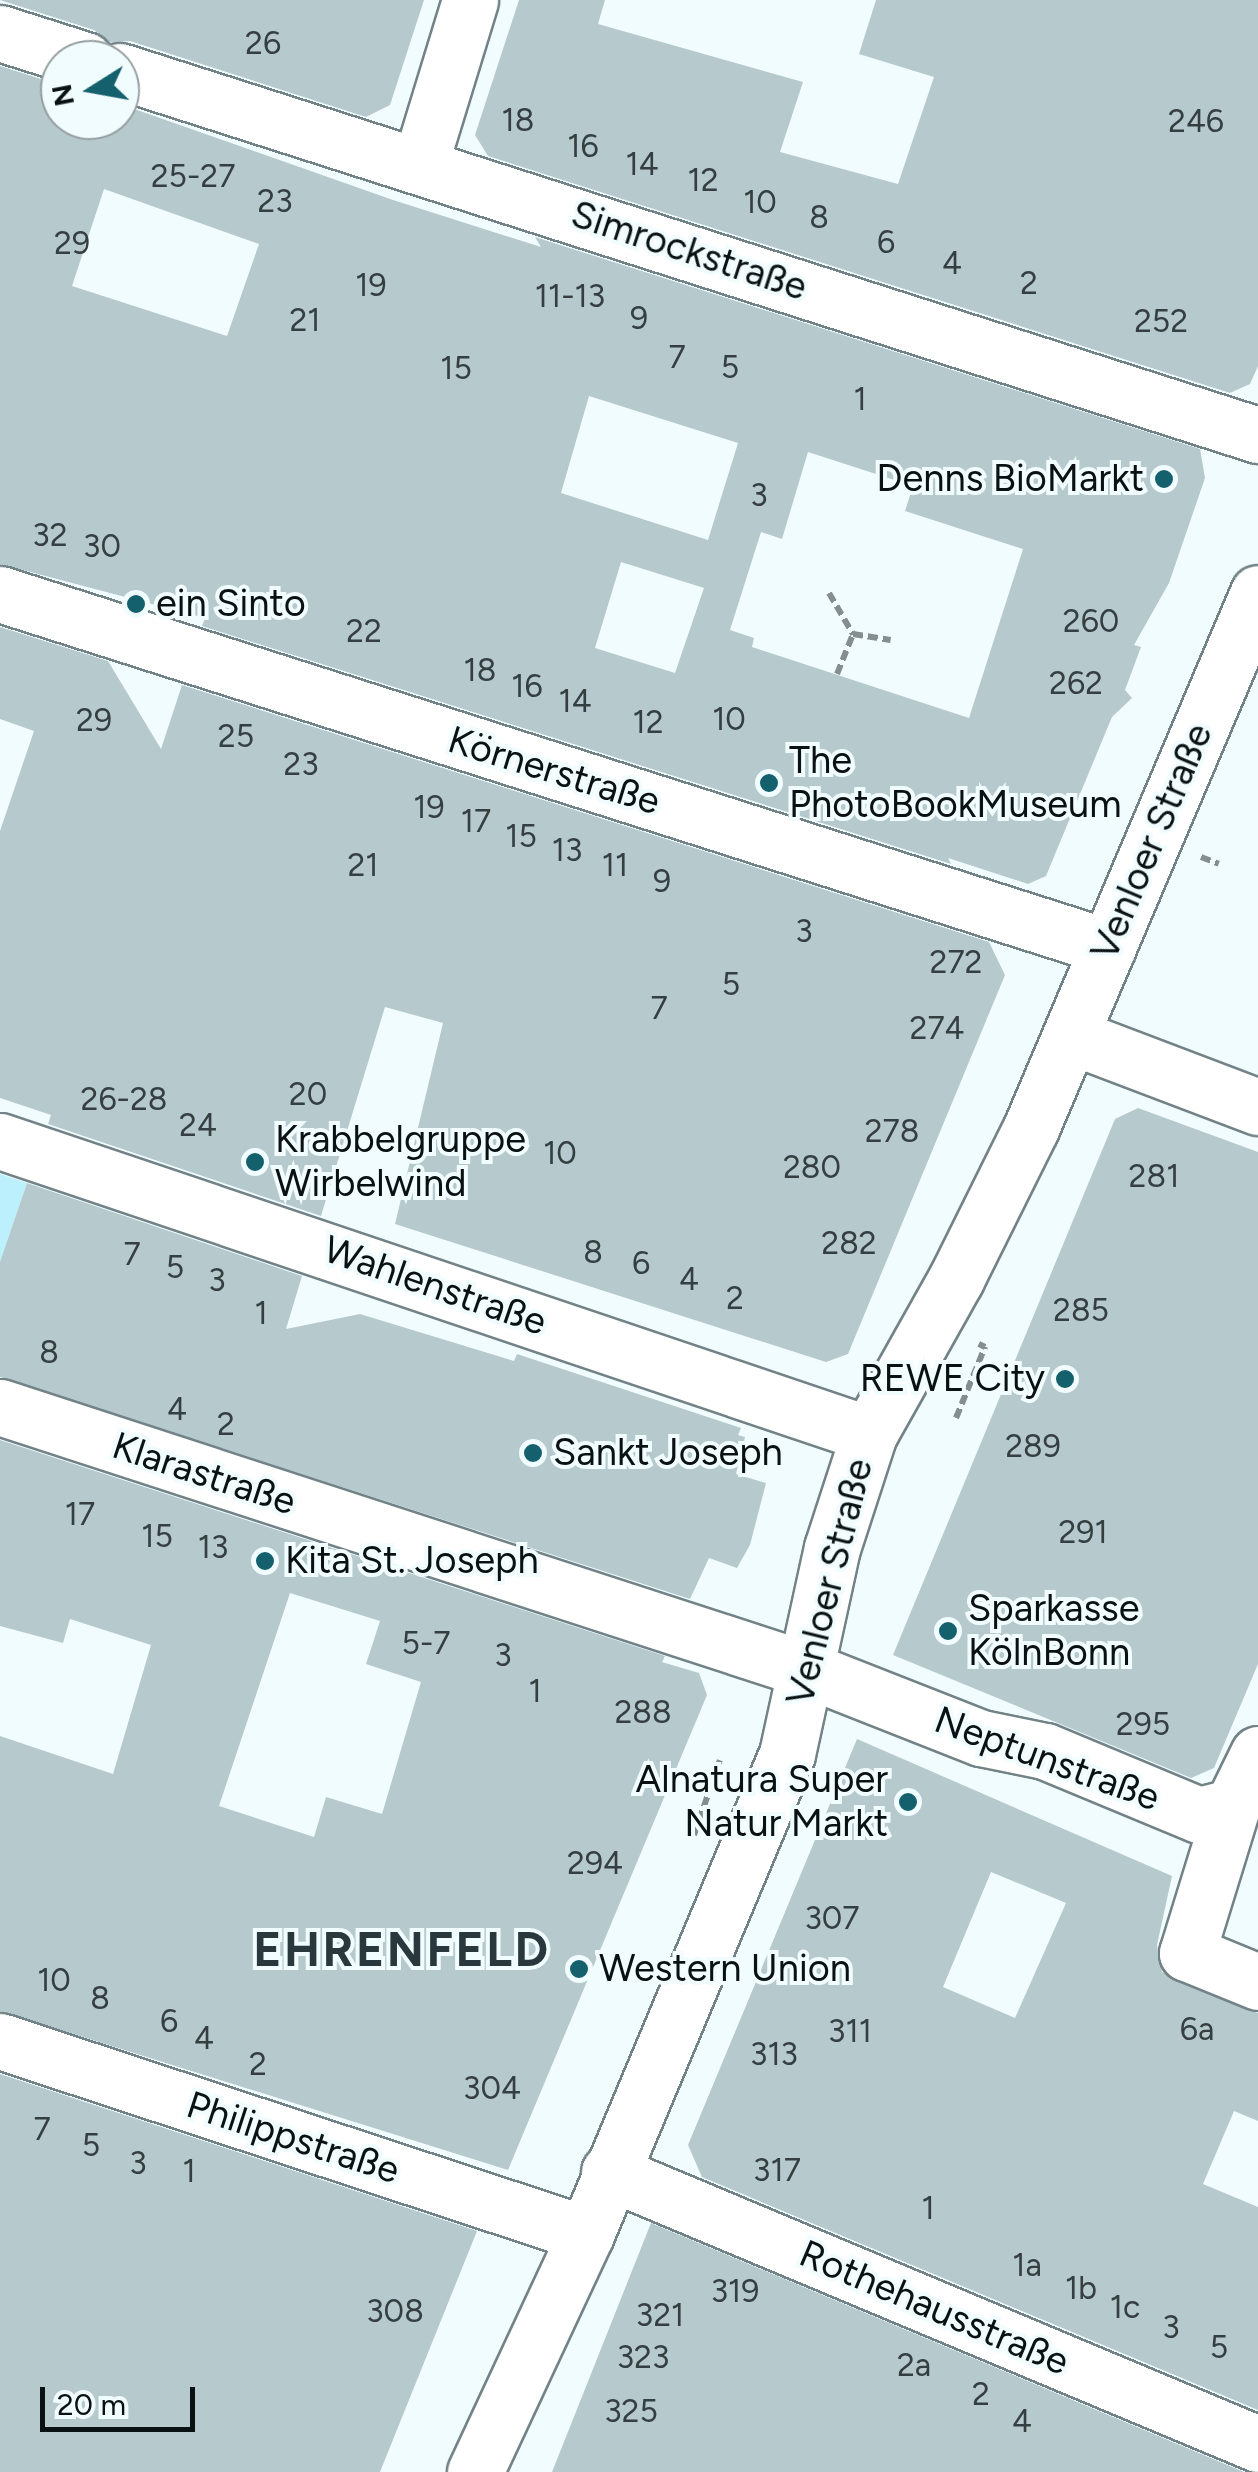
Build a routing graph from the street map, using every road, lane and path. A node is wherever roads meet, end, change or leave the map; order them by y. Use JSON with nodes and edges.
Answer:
{"nodes":[{"id":1,"x":470,"y":0,"type":"edge"},
{"id":2,"x":0,"y":34,"type":"edge"},
{"id":3,"x":40,"y":46,"type":"edge"},
{"id":4,"x":140,"y":77,"type":"edge"},
{"id":5,"x":420,"y":164,"type":"junction"},
{"id":6,"x":1258,"y":435,"type":"edge"},
{"id":7,"x":829,"y":593,"type":"dead end"},
{"id":8,"x":1258,"y":593,"type":"edge"},
{"id":9,"x":0,"y":594,"type":"edge"},
{"id":10,"x":853,"y":634,"type":"junction"},
{"id":11,"x":891,"y":640,"type":"dead end"},
{"id":12,"x":837,"y":674,"type":"dead end"},
{"id":13,"x":1108,"y":947,"type":"junction"},
{"id":14,"x":1071,"y":1036,"type":"junction"},
{"id":15,"x":1258,"y":1107,"type":"edge"},
{"id":16,"x":0,"y":1141,"type":"edge"},
{"id":17,"x":982,"y":1354,"type":"dead end"},
{"id":18,"x":0,"y":1407,"type":"edge"},
{"id":19,"x":956,"y":1418,"type":"dead end"},
{"id":20,"x":868,"y":1434,"type":"junction"},
{"id":21,"x":808,"y":1670,"type":"junction"},
{"id":22,"x":1014,"y":1748,"type":"junction"},
{"id":23,"x":1258,"y":1754,"type":"edge"},
{"id":24,"x":720,"y":1760,"type":"dead end"},
{"id":25,"x":1232,"y":1807,"type":"junction"},
{"id":26,"x":694,"y":1824,"type":"dead end"},
{"id":27,"x":1187,"y":1846,"type":"dead end"},
{"id":28,"x":1258,"y":1982,"type":"edge"},
{"id":29,"x":0,"y":2041,"type":"edge"},
{"id":30,"x":609,"y":2172,"type":"junction"},
{"id":31,"x":586,"y":2234,"type":"junction"},
{"id":32,"x":1258,"y":2444,"type":"edge"},
{"id":33,"x":476,"y":2472,"type":"edge"}],
"edges":[{"from":1,"to":5,"type":"street"},
{"from":2,"to":3,"type":"street"},
{"from":4,"to":5,"type":"street","name":"Simrockstraße"},
{"from":5,"to":6,"type":"street","name":"Simrockstraße"},
{"from":7,"to":10,"type":"path"},
{"from":8,"to":13,"type":"street","name":"Venloer Straße"},
{"from":9,"to":13,"type":"street","name":"Körnerstraße"},
{"from":10,"to":11,"type":"path"},
{"from":10,"to":12,"type":"path"},
{"from":13,"to":14,"type":"street","name":"Venloer Straße"},
{"from":14,"to":15,"type":"street"},
{"from":14,"to":20,"type":"street","name":"Venloer Straße"},
{"from":16,"to":20,"type":"street","name":"Wahlenstraße"},
{"from":17,"to":19,"type":"path"},
{"from":18,"to":21,"type":"street","name":"Klarastraße"},
{"from":20,"to":21,"type":"street","name":"Venloer Straße"},
{"from":21,"to":22,"type":"street","name":"Neptunstraße"},
{"from":21,"to":30,"type":"street","name":"Venloer Straße"},
{"from":22,"to":25,"type":"street","name":"Neptunstraße"},
{"from":22,"to":27,"type":"street"},
{"from":23,"to":25,"type":"street"},
{"from":24,"to":26,"type":"path"},
{"from":25,"to":28,"type":"street"},
{"from":29,"to":31,"type":"street","name":"Philippstraße"},
{"from":30,"to":31,"type":"street","name":"Venloer Straße"},
{"from":30,"to":32,"type":"street","name":"Rothehausstraße"},
{"from":31,"to":33,"type":"street","name":"Venloer Straße"}]}
